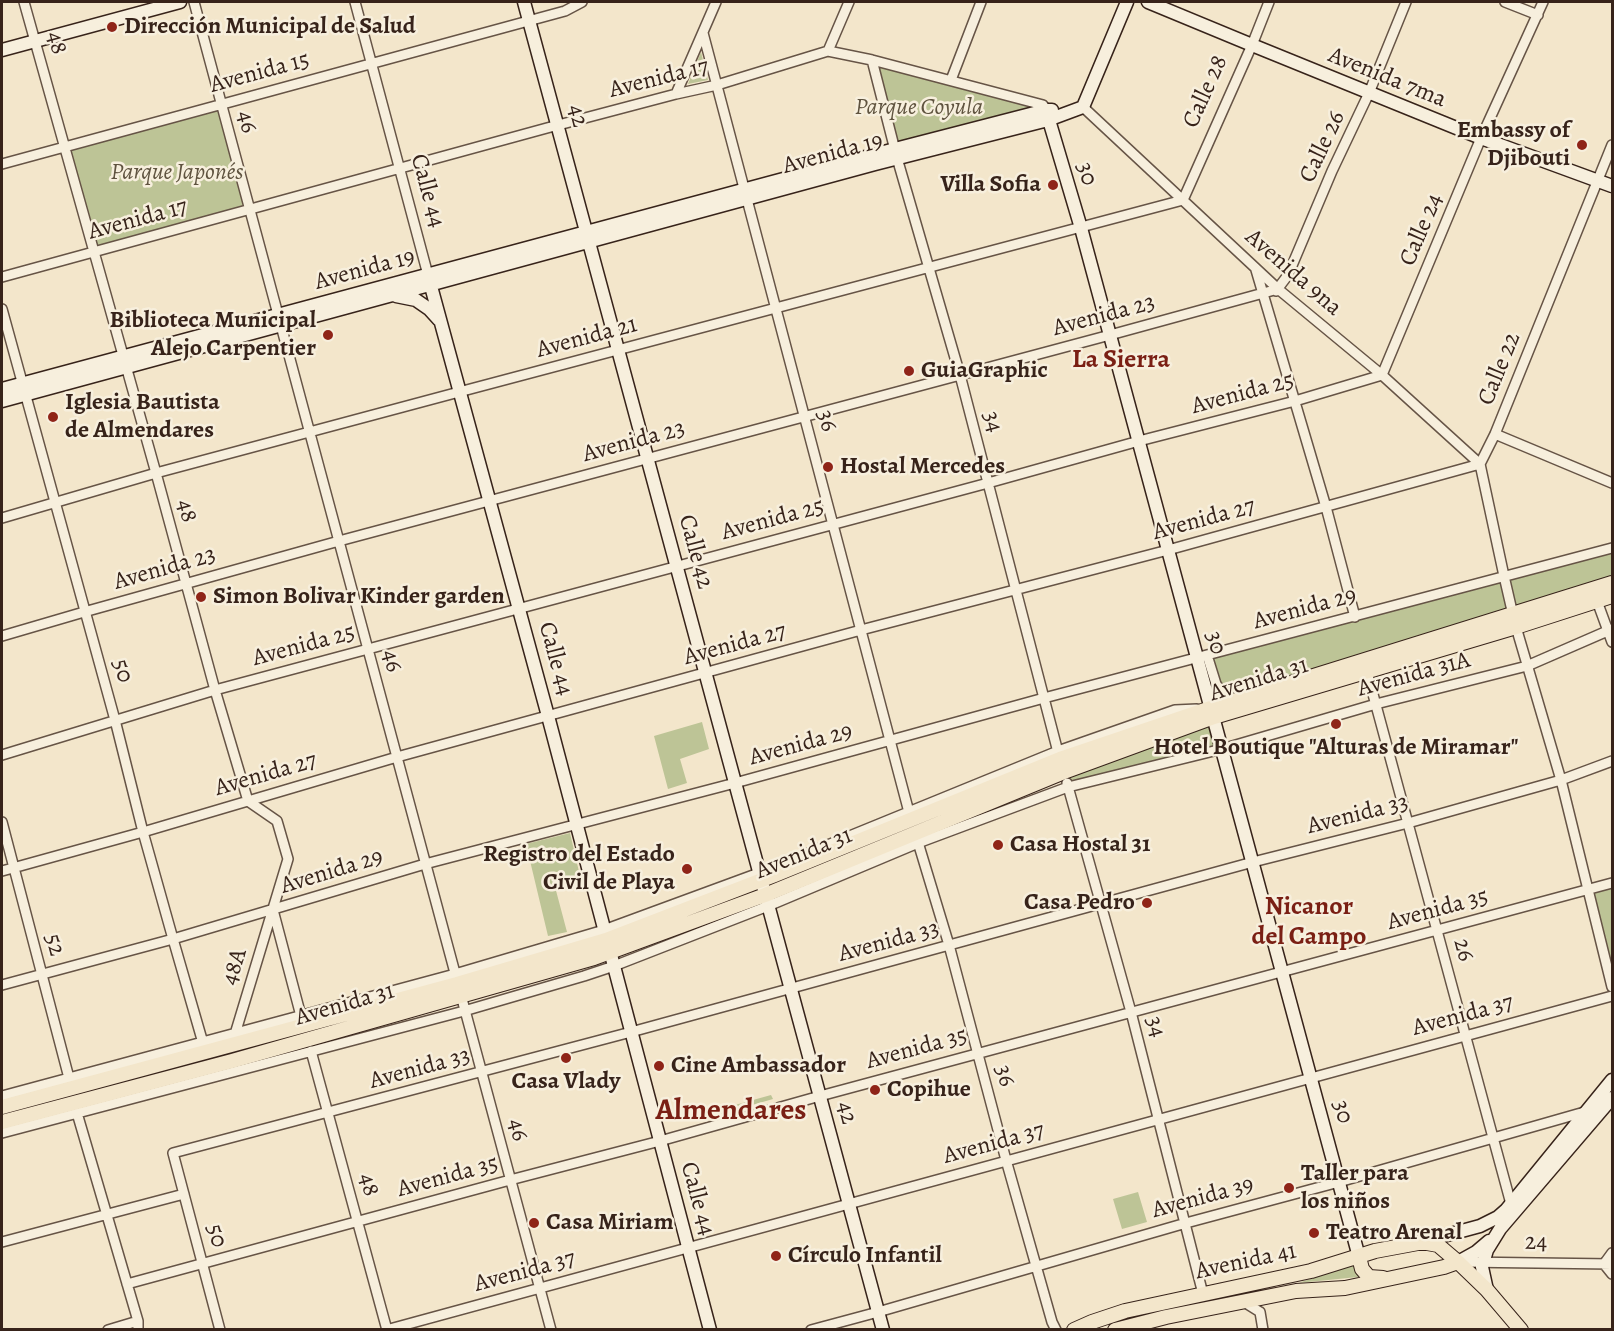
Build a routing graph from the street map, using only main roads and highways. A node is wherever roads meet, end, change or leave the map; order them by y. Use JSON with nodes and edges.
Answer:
{"nodes":[{"id":1,"x":180,"y":2,"type":"edge"},
{"id":2,"x":524,"y":2,"type":"edge"},
{"id":3,"x":1127,"y":2,"type":"edge"},
{"id":4,"x":1148,"y":2,"type":"edge"},
{"id":5,"x":2,"y":50,"type":"edge"},
{"id":6,"x":1047,"y":115,"type":"junction"},
{"id":7,"x":1612,"y":186,"type":"edge"},
{"id":8,"x":588,"y":237,"type":"junction"},
{"id":9,"x":430,"y":280,"type":"junction"},
{"id":10,"x":389,"y":296,"type":"junction"},
{"id":11,"x":279,"y":320,"type":"junction"},
{"id":12,"x":441,"y":322,"type":"junction"},
{"id":13,"x":2,"y":388,"type":"edge"},
{"id":14,"x":23,"y":389,"type":"junction"},
{"id":15,"x":2,"y":401,"type":"edge"},
{"id":16,"x":1612,"y":583,"type":"edge"},
{"id":17,"x":1612,"y":596,"type":"edge"},
{"id":18,"x":1515,"y":621,"type":"junction"},
{"id":19,"x":1212,"y":712,"type":"junction"},
{"id":20,"x":913,"y":827,"type":"junction"},
{"id":21,"x":760,"y":876,"type":"junction"},
{"id":22,"x":766,"y":900,"type":"junction"},
{"id":23,"x":608,"y":947,"type":"junction"},
{"id":24,"x":458,"y":985,"type":"junction"},
{"id":25,"x":1612,"y":1080,"type":"edge"},
{"id":26,"x":1609,"y":1102,"type":"edge"},
{"id":27,"x":2,"y":1107,"type":"edge"},
{"id":28,"x":2,"y":1122,"type":"edge"},
{"id":29,"x":1499,"y":1232,"type":"junction"},
{"id":30,"x":1423,"y":1243,"type":"junction"},
{"id":31,"x":1359,"y":1257,"type":"junction"},
{"id":32,"x":1458,"y":1262,"type":"junction"},
{"id":33,"x":1444,"y":1267,"type":"junction"},
{"id":34,"x":1425,"y":1270,"type":"junction"},
{"id":35,"x":1389,"y":1278,"type":"junction"},
{"id":36,"x":1483,"y":1286,"type":"junction"},
{"id":37,"x":710,"y":1329,"type":"edge"},
{"id":38,"x":883,"y":1329,"type":"edge"},
{"id":39,"x":1074,"y":1329,"type":"edge"},
{"id":40,"x":1115,"y":1329,"type":"edge"},
{"id":41,"x":1521,"y":1329,"type":"edge"}],
"edges":[{"from":1,"to":5,"type":"main road"},
{"from":2,"to":8,"type":"main road","name":"42"},
{"from":3,"to":6,"type":"main road","name":"Avenida 19"},
{"from":4,"to":7,"type":"main road","name":"Avenida 7ma"},
{"from":6,"to":8,"type":"main road","name":"Avenida 19"},
{"from":6,"to":19,"type":"main road","name":"30"},
{"from":8,"to":9,"type":"main road","name":"Avenida 19"},
{"from":8,"to":21,"type":"main road","name":"Calle 42"},
{"from":9,"to":10,"type":"main road","name":"Avenida 19"},
{"from":9,"to":11,"type":"main road","name":"Avenida 19"},
{"from":9,"to":12,"type":"main road","name":"Calle 44"},
{"from":10,"to":11,"type":"main road","name":"Avenida 19"},
{"from":10,"to":12,"type":"main road"},
{"from":11,"to":14,"type":"main road","name":"Avenida 19"},
{"from":12,"to":23,"type":"main road","name":"Calle 44"},
{"from":13,"to":14,"type":"main road","name":"Avenida 19"},
{"from":14,"to":15,"type":"main road","name":"Avenida 19"},
{"from":16,"to":18,"type":"main road","name":"Avenida 31"},
{"from":17,"to":18,"type":"main road","name":"Avenida 31"},
{"from":18,"to":19,"type":"main road","name":"Avenida 31"},
{"from":18,"to":19,"type":"main road","name":"Avenida 31"},
{"from":19,"to":20,"type":"main road","name":"Avenida 31"},
{"from":19,"to":31,"type":"main road","name":"30"},
{"from":20,"to":21,"type":"main road","name":"Avenida 31"},
{"from":20,"to":22,"type":"main road","name":"Avenida 31"},
{"from":21,"to":22,"type":"main road","name":"42"},
{"from":21,"to":23,"type":"main road","name":"Avenida 31"},
{"from":22,"to":23,"type":"main road","name":"Avenida 31"},
{"from":22,"to":38,"type":"main road","name":"42"},
{"from":23,"to":24,"type":"main road","name":"Avenida 31"},
{"from":23,"to":37,"type":"main road","name":"Calle 44"},
{"from":24,"to":27,"type":"main road","name":"Avenida 31"},
{"from":24,"to":28,"type":"main road","name":"Avenida 31"},
{"from":25,"to":30,"type":"main road"},
{"from":26,"to":29,"type":"main road"},
{"from":29,"to":32,"type":"main road"},
{"from":29,"to":36,"type":"main road"},
{"from":30,"to":31,"type":"main road","name":"Avenida 41"},
{"from":30,"to":32,"type":"main road"},
{"from":30,"to":34,"type":"main road"},
{"from":31,"to":35,"type":"main road"},
{"from":31,"to":39,"type":"main road","name":"Avenida 41"},
{"from":32,"to":33,"type":"main road","name":"Avenida 41"},
{"from":32,"to":36,"type":"main road"},
{"from":33,"to":34,"type":"main road","name":"Avenida 41"},
{"from":33,"to":36,"type":"main road"},
{"from":34,"to":35,"type":"main road","name":"Avenida 41"},
{"from":35,"to":40,"type":"main road","name":"Avenida 41"},
{"from":36,"to":41,"type":"main road"}]}
